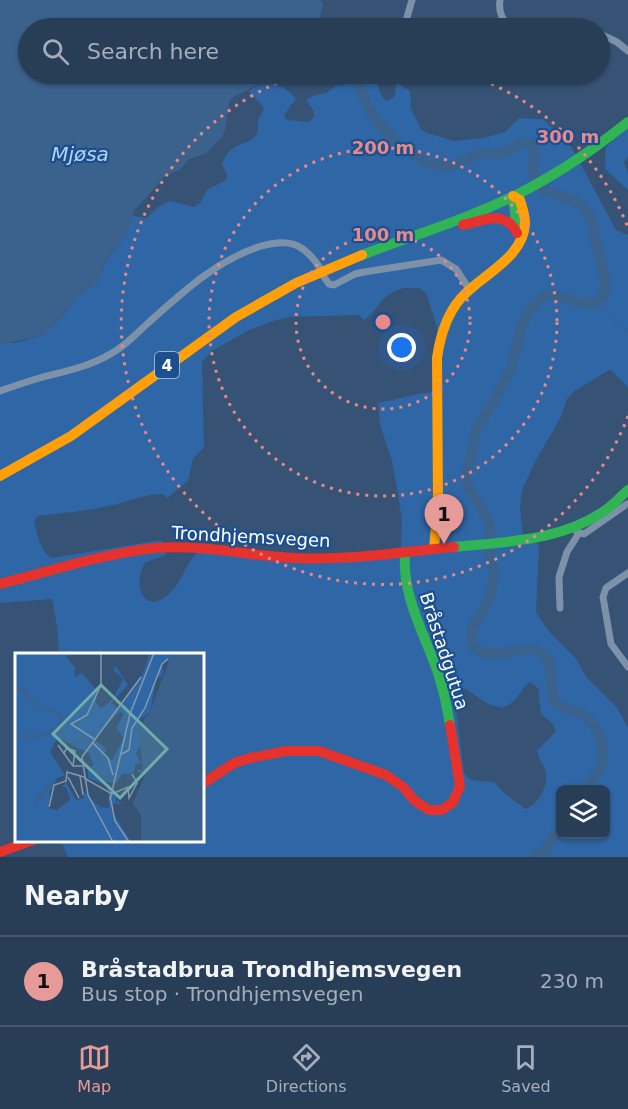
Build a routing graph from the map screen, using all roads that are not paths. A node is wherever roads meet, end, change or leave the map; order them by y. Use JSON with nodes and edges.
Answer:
{"nodes":[{"id":1,"x":412,"y":0,"type":"edge"},
{"id":2,"x":500,"y":0,"type":"edge"},
{"id":3,"x":407,"y":18,"type":"edge"},
{"id":4,"x":503,"y":18,"type":"edge"},
{"id":5,"x":610,"y":39,"type":"edge"},
{"id":6,"x":628,"y":51,"type":"edge"},
{"id":7,"x":628,"y":122,"type":"edge"},
{"id":8,"x":628,"y":132,"type":"edge"},
{"id":9,"x":568,"y":170,"type":"junction"},
{"id":10,"x":520,"y":197,"type":"junction"},
{"id":11,"x":463,"y":225,"type":"junction"},
{"id":12,"x":517,"y":233,"type":"junction"},
{"id":13,"x":516,"y":245,"type":"junction"},
{"id":14,"x":340,"y":266,"type":"junction"},
{"id":15,"x":320,"y":268,"type":"dead end"},
{"id":16,"x":324,"y":277,"type":"dead end"},
{"id":17,"x":469,"y":290,"type":"junction"},
{"id":18,"x":0,"y":391,"type":"edge"},
{"id":19,"x":0,"y":476,"type":"edge"},
{"id":20,"x":628,"y":490,"type":"edge"},
{"id":21,"x":627,"y":504,"type":"edge"},
{"id":22,"x":576,"y":531,"type":"junction"},
{"id":23,"x":434,"y":549,"type":"junction"},
{"id":24,"x":405,"y":553,"type":"junction"},
{"id":25,"x":628,"y":573,"type":"edge"},
{"id":26,"x":0,"y":584,"type":"edge"},
{"id":27,"x":560,"y":608,"type":"dead end"},
{"id":28,"x":628,"y":667,"type":"edge"},
{"id":29,"x":204,"y":783,"type":"edge"},
{"id":30,"x":28,"y":842,"type":"edge"},
{"id":31,"x":0,"y":852,"type":"edge"}],
"edges":[{"from":1,"to":3,"type":"street"},
{"from":2,"to":4,"type":"street"},
{"from":5,"to":6,"type":"street"},
{"from":7,"to":9,"type":"main road","number":"4"},
{"from":8,"to":9,"type":"main road","number":"4"},
{"from":9,"to":10,"type":"main road","number":"4"},
{"from":10,"to":11,"type":"main road","number":"4"},
{"from":10,"to":12,"type":"main road"},
{"from":10,"to":13,"type":"main road"},
{"from":10,"to":14,"type":"main road","number":"4"},
{"from":11,"to":12,"type":"main road"},
{"from":11,"to":14,"type":"main road","number":"4"},
{"from":12,"to":13,"type":"main road"},
{"from":13,"to":17,"type":"main road"},
{"from":14,"to":19,"type":"main road","number":"4"},
{"from":15,"to":18,"type":"street"},
{"from":16,"to":17,"type":"street"},
{"from":17,"to":23,"type":"main road"},
{"from":20,"to":22,"type":"main road","name":"Trondhjemsvegen"},
{"from":21,"to":22,"type":"street","name":"Trondhjemsvegen"},
{"from":22,"to":23,"type":"main road","name":"Trondhjemsvegen"},
{"from":22,"to":27,"type":"street"},
{"from":23,"to":24,"type":"main road","name":"Trondhjemsvegen"},
{"from":24,"to":26,"type":"main road","name":"Trondhjemsvegen"},
{"from":24,"to":29,"type":"main road","name":"Bråstadgutua"},
{"from":25,"to":28,"type":"street"},
{"from":30,"to":31,"type":"main road"}]}
